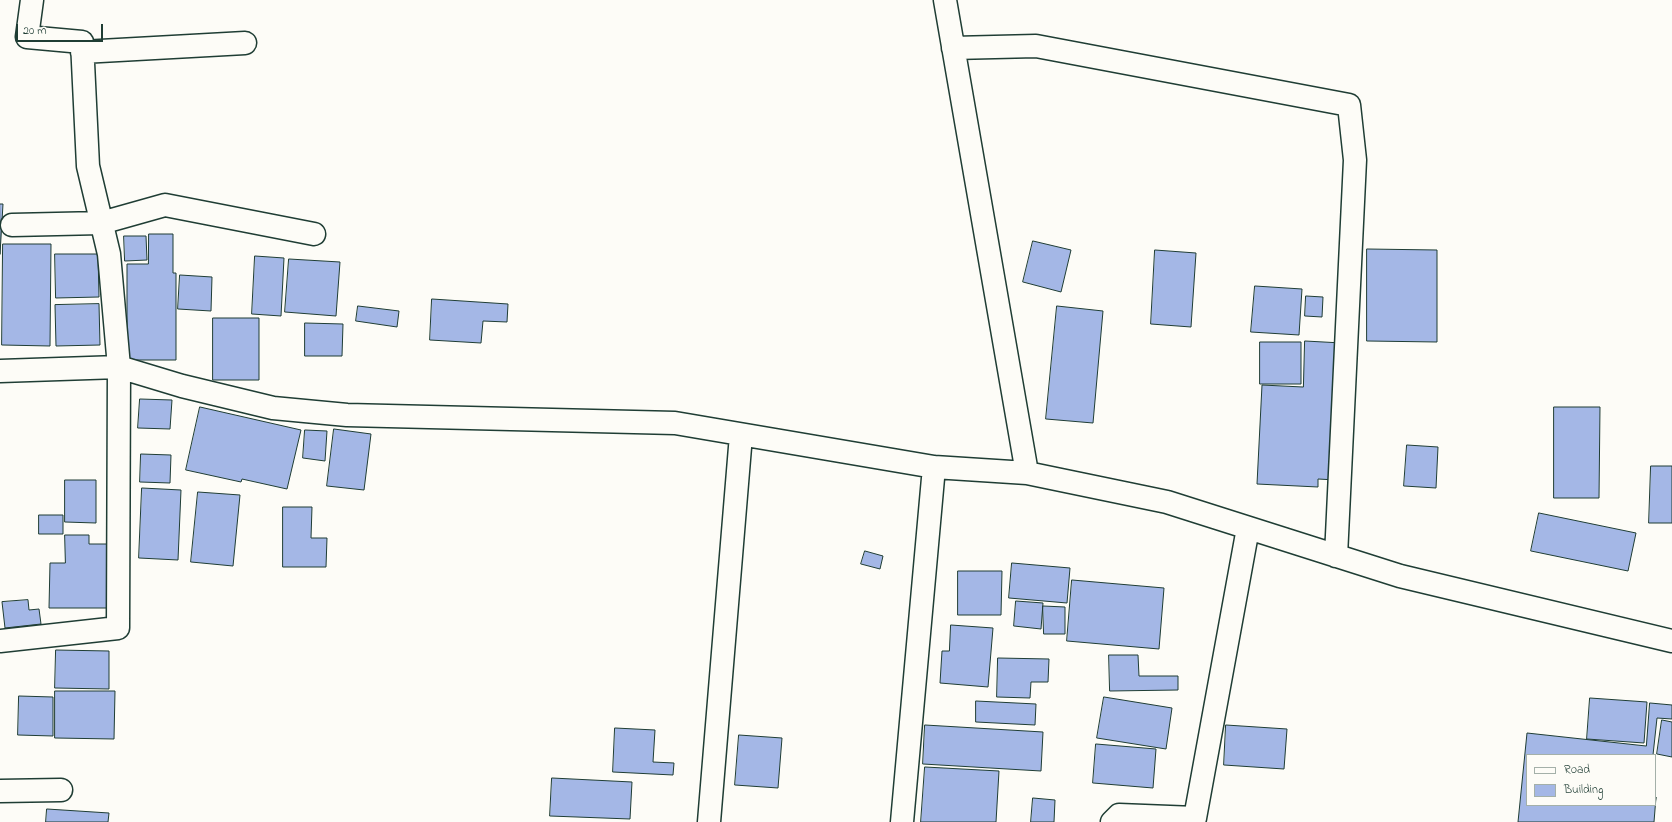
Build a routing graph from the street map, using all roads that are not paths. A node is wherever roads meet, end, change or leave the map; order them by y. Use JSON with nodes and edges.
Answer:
{"nodes":[{"id":1,"x":32,"y":0,"type":"edge"},
{"id":2,"x":945,"y":0,"type":"edge"},
{"id":3,"x":245,"y":43,"type":"dead end"},
{"id":4,"x":953,"y":48,"type":"junction"},
{"id":5,"x":82,"y":52,"type":"junction"},
{"id":6,"x":101,"y":223,"type":"junction"},
{"id":7,"x":12,"y":225,"type":"dead end"},
{"id":8,"x":314,"y":234,"type":"dead end"},
{"id":9,"x":119,"y":367,"type":"junction"},
{"id":10,"x":0,"y":371,"type":"edge"},
{"id":11,"x":741,"y":435,"type":"junction"},
{"id":12,"x":934,"y":468,"type":"junction"},
{"id":13,"x":1027,"y":473,"type":"junction"},
{"id":14,"x":1248,"y":528,"type":"junction"},
{"id":15,"x":1336,"y":556,"type":"junction"},
{"id":16,"x":0,"y":641,"type":"edge"},
{"id":17,"x":1672,"y":641,"type":"edge"},
{"id":18,"x":60,"y":790,"type":"dead end"},
{"id":19,"x":0,"y":791,"type":"edge"},
{"id":20,"x":709,"y":822,"type":"edge"},
{"id":21,"x":902,"y":822,"type":"edge"},
{"id":22,"x":1112,"y":822,"type":"edge"}],
"edges":[{"from":1,"to":5,"type":"street"},
{"from":2,"to":4,"type":"street"},
{"from":3,"to":5,"type":"street"},
{"from":4,"to":13,"type":"street"},
{"from":4,"to":15,"type":"street"},
{"from":5,"to":6,"type":"street"},
{"from":6,"to":7,"type":"street"},
{"from":6,"to":8,"type":"street"},
{"from":6,"to":9,"type":"street"},
{"from":9,"to":10,"type":"street"},
{"from":9,"to":11,"type":"street"},
{"from":9,"to":16,"type":"street"},
{"from":11,"to":12,"type":"street"},
{"from":11,"to":20,"type":"street"},
{"from":12,"to":13,"type":"street"},
{"from":12,"to":21,"type":"street"},
{"from":13,"to":14,"type":"street"},
{"from":14,"to":15,"type":"street"},
{"from":14,"to":22,"type":"street"},
{"from":15,"to":17,"type":"street"},
{"from":18,"to":19,"type":"street"}]}
